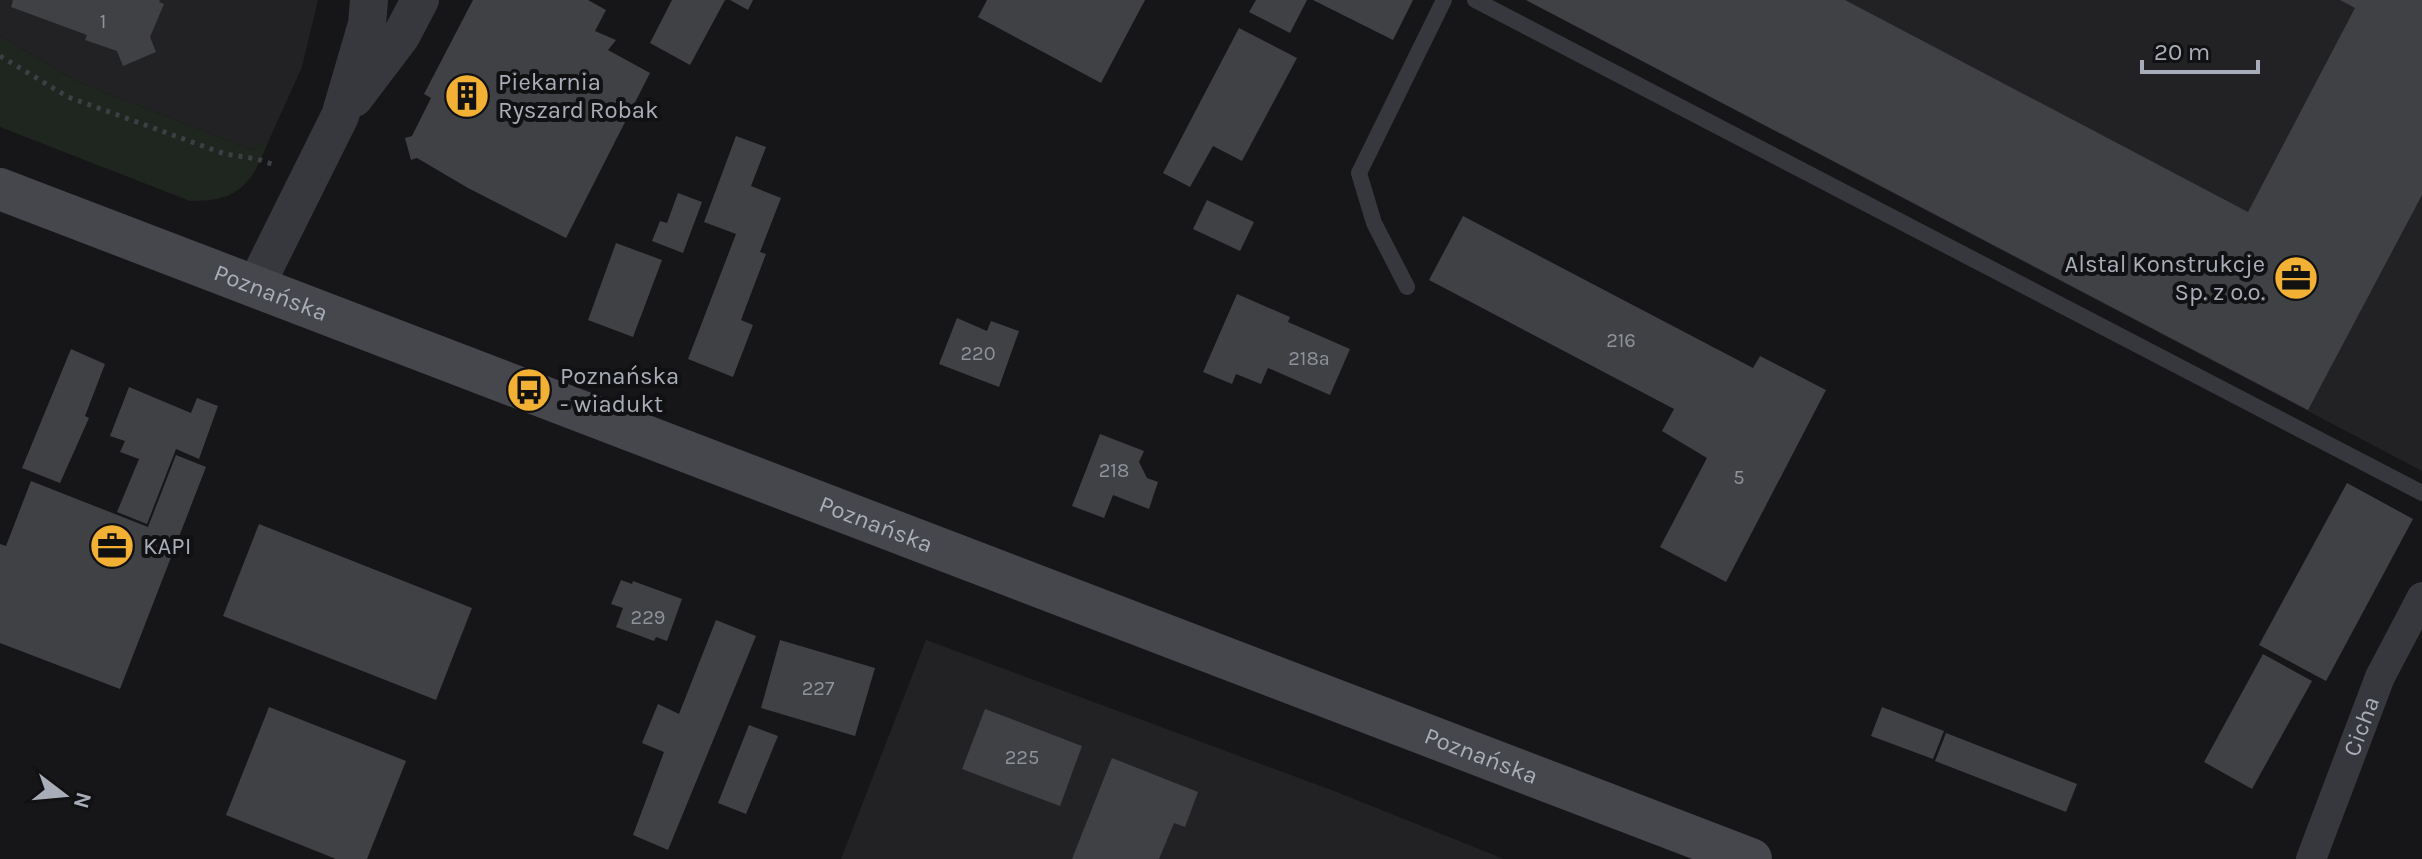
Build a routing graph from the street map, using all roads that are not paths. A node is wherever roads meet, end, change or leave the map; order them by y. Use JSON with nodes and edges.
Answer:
{"nodes":[{"id":1,"x":369,"y":0,"type":"edge"},
{"id":2,"x":420,"y":0,"type":"edge"},
{"id":3,"x":1444,"y":0,"type":"edge"},
{"id":4,"x":1475,"y":0,"type":"edge"},
{"id":5,"x":340,"y":116,"type":"junction"},
{"id":6,"x":0,"y":189,"type":"edge"},
{"id":7,"x":255,"y":287,"type":"junction"},
{"id":8,"x":1407,"y":287,"type":"dead end"},
{"id":9,"x":2422,"y":493,"type":"edge"},
{"id":10,"x":2422,"y":597,"type":"edge"},
{"id":11,"x":1751,"y":859,"type":"edge"},
{"id":12,"x":2311,"y":859,"type":"edge"}],
"edges":[{"from":1,"to":5,"type":"street"},
{"from":2,"to":5,"type":"street"},
{"from":3,"to":8,"type":"lane"},
{"from":4,"to":9,"type":"lane"},
{"from":5,"to":7,"type":"street"},
{"from":6,"to":7,"type":"main road","name":"Poznańska"},
{"from":7,"to":11,"type":"main road","name":"Poznańska"},
{"from":10,"to":12,"type":"street","name":"Cicha"}]}
